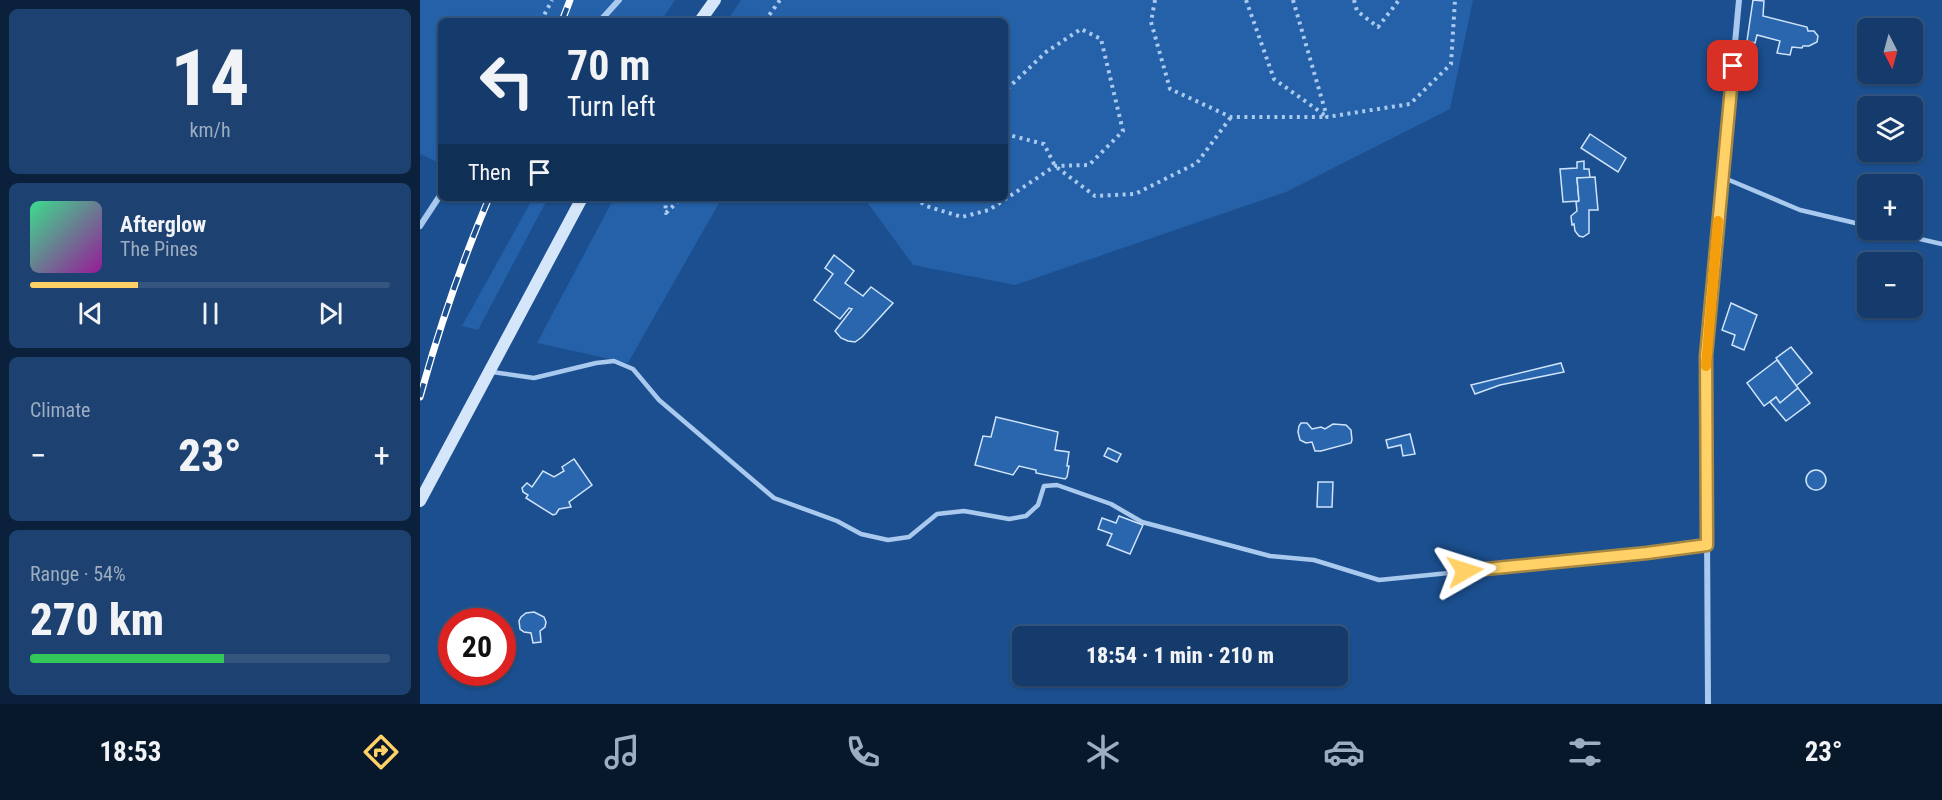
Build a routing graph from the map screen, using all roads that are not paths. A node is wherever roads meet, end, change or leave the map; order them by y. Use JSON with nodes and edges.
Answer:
{"nodes":[{"id":1,"x":619,"y":0,"type":"edge"},
{"id":2,"x":715,"y":0,"type":"edge"},
{"id":3,"x":1739,"y":0,"type":"edge"},
{"id":4,"x":603,"y":18,"type":"edge"},
{"id":5,"x":702,"y":18,"type":"edge"},
{"id":6,"x":1722,"y":177,"type":"junction"},
{"id":7,"x":438,"y":199,"type":"edge"},
{"id":8,"x":580,"y":201,"type":"edge"},
{"id":9,"x":1857,"y":223,"type":"edge"},
{"id":10,"x":420,"y":226,"type":"edge"},
{"id":11,"x":1923,"y":240,"type":"edge"},
{"id":12,"x":1942,"y":244,"type":"edge"},
{"id":13,"x":490,"y":372,"type":"junction"},
{"id":14,"x":420,"y":501,"type":"edge"},
{"id":15,"x":1707,"y":545,"type":"junction"},
{"id":16,"x":1708,"y":704,"type":"edge"}],
"edges":[{"from":1,"to":4,"type":"street"},
{"from":2,"to":5,"type":"main road"},
{"from":3,"to":6,"type":"street"},
{"from":6,"to":9,"type":"lane"},
{"from":6,"to":15,"type":"street"},
{"from":7,"to":10,"type":"street"},
{"from":8,"to":13,"type":"main road"},
{"from":11,"to":12,"type":"lane"},
{"from":13,"to":14,"type":"main road"},
{"from":13,"to":15,"type":"lane"},
{"from":15,"to":16,"type":"street"}]}
